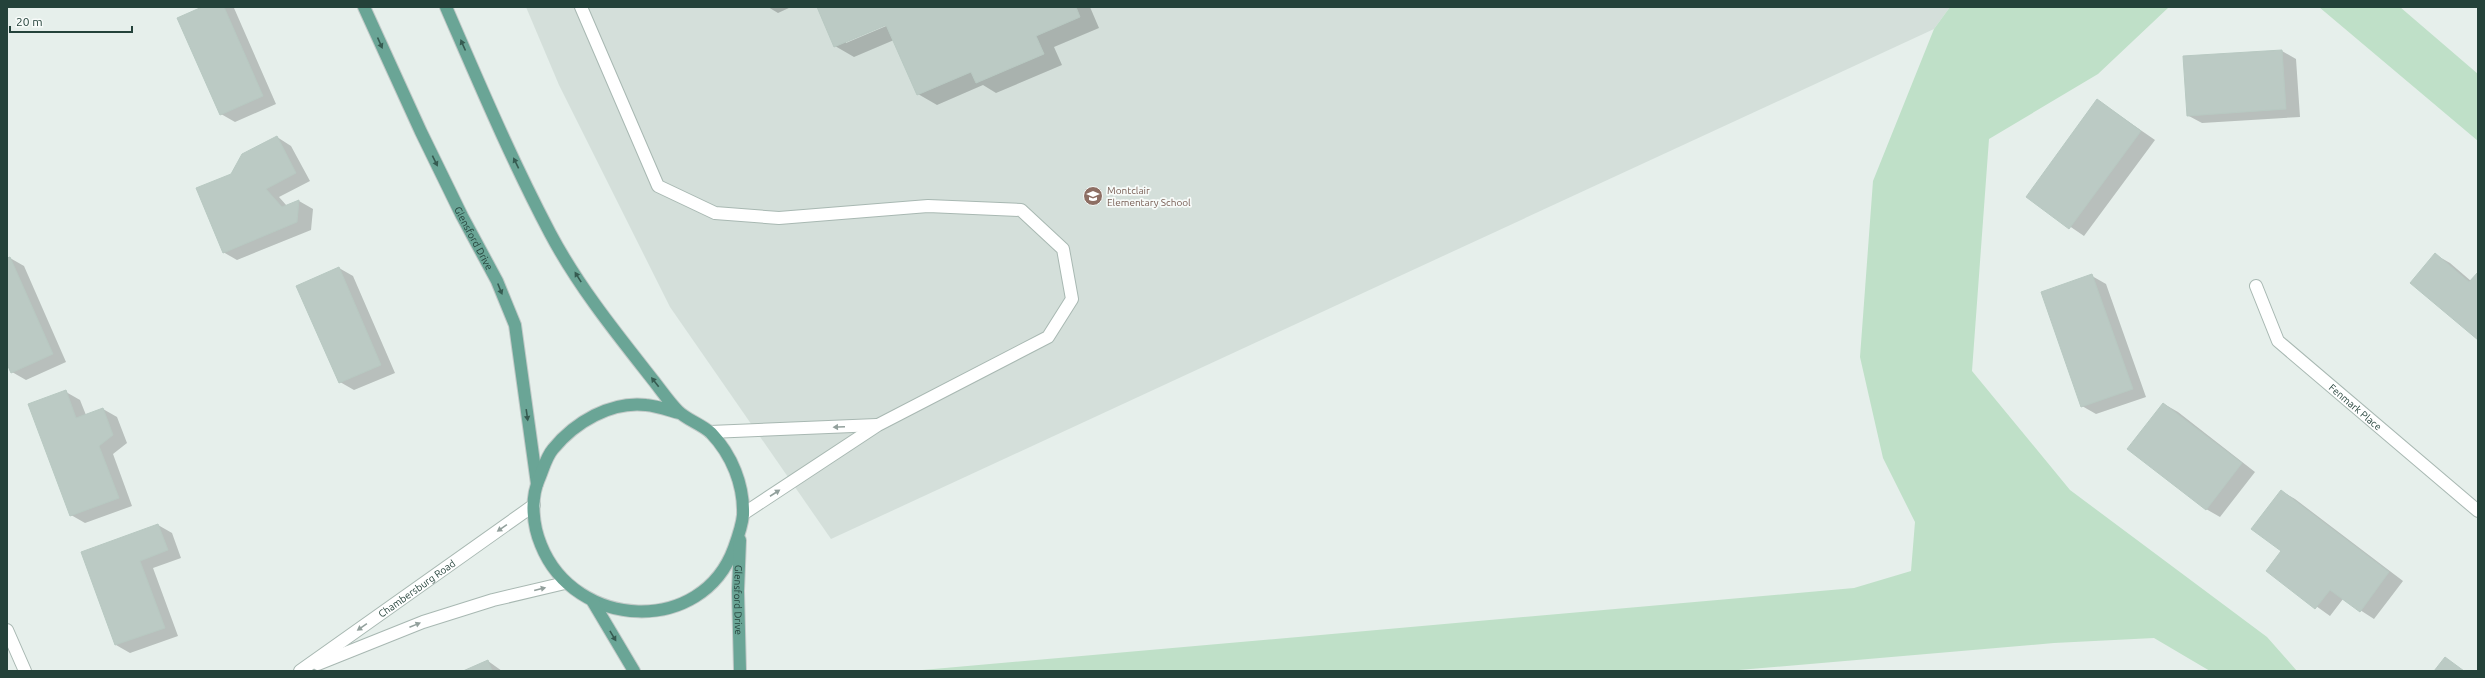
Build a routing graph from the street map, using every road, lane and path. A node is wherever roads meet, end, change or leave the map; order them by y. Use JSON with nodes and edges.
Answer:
{"nodes":[{"id":1,"x":364,"y":7,"type":"edge"},
{"id":2,"x":446,"y":7,"type":"edge"},
{"id":3,"x":580,"y":7,"type":"edge"},
{"id":4,"x":2256,"y":286,"type":"dead end"},
{"id":5,"x":679,"y":412,"type":"junction"},
{"id":6,"x":878,"y":425,"type":"junction"},
{"id":7,"x":710,"y":432,"type":"junction"},
{"id":8,"x":537,"y":484,"type":"junction"},
{"id":9,"x":534,"y":505,"type":"junction"},
{"id":10,"x":2478,"y":512,"type":"edge"},
{"id":11,"x":743,"y":514,"type":"junction"},
{"id":12,"x":740,"y":529,"type":"junction"},
{"id":13,"x":565,"y":583,"type":"junction"},
{"id":14,"x":593,"y":602,"type":"junction"},
{"id":15,"x":7,"y":630,"type":"edge"},
{"id":16,"x":25,"y":671,"type":"edge"},
{"id":17,"x":300,"y":671,"type":"edge"},
{"id":18,"x":634,"y":671,"type":"edge"},
{"id":19,"x":740,"y":671,"type":"edge"}],
"edges":[{"from":1,"to":8,"type":"main road","name":"Glensford Drive","one_way":true},
{"from":5,"to":2,"type":"main road","one_way":true},
{"from":3,"to":6,"type":"street"},
{"from":4,"to":10,"type":"street","name":"Fenmark Place"},
{"from":5,"to":7,"type":"main road"},
{"from":5,"to":8,"type":"main road"},
{"from":6,"to":7,"type":"street","one_way":true},
{"from":11,"to":6,"type":"street","one_way":true},
{"from":7,"to":11,"type":"main road"},
{"from":8,"to":9,"type":"main road"},
{"from":9,"to":13,"type":"main road"},
{"from":9,"to":17,"type":"street","name":"Chambersburg Road","one_way":true},
{"from":11,"to":12,"type":"main road"},
{"from":12,"to":14,"type":"main road"},
{"from":12,"to":19,"type":"main road","name":"Glensford Drive"},
{"from":13,"to":14,"type":"main road"},
{"from":17,"to":13,"type":"street","name":"Chambersburg Road","one_way":true},
{"from":14,"to":18,"type":"main road","one_way":true},
{"from":15,"to":16,"type":"street"}]}
